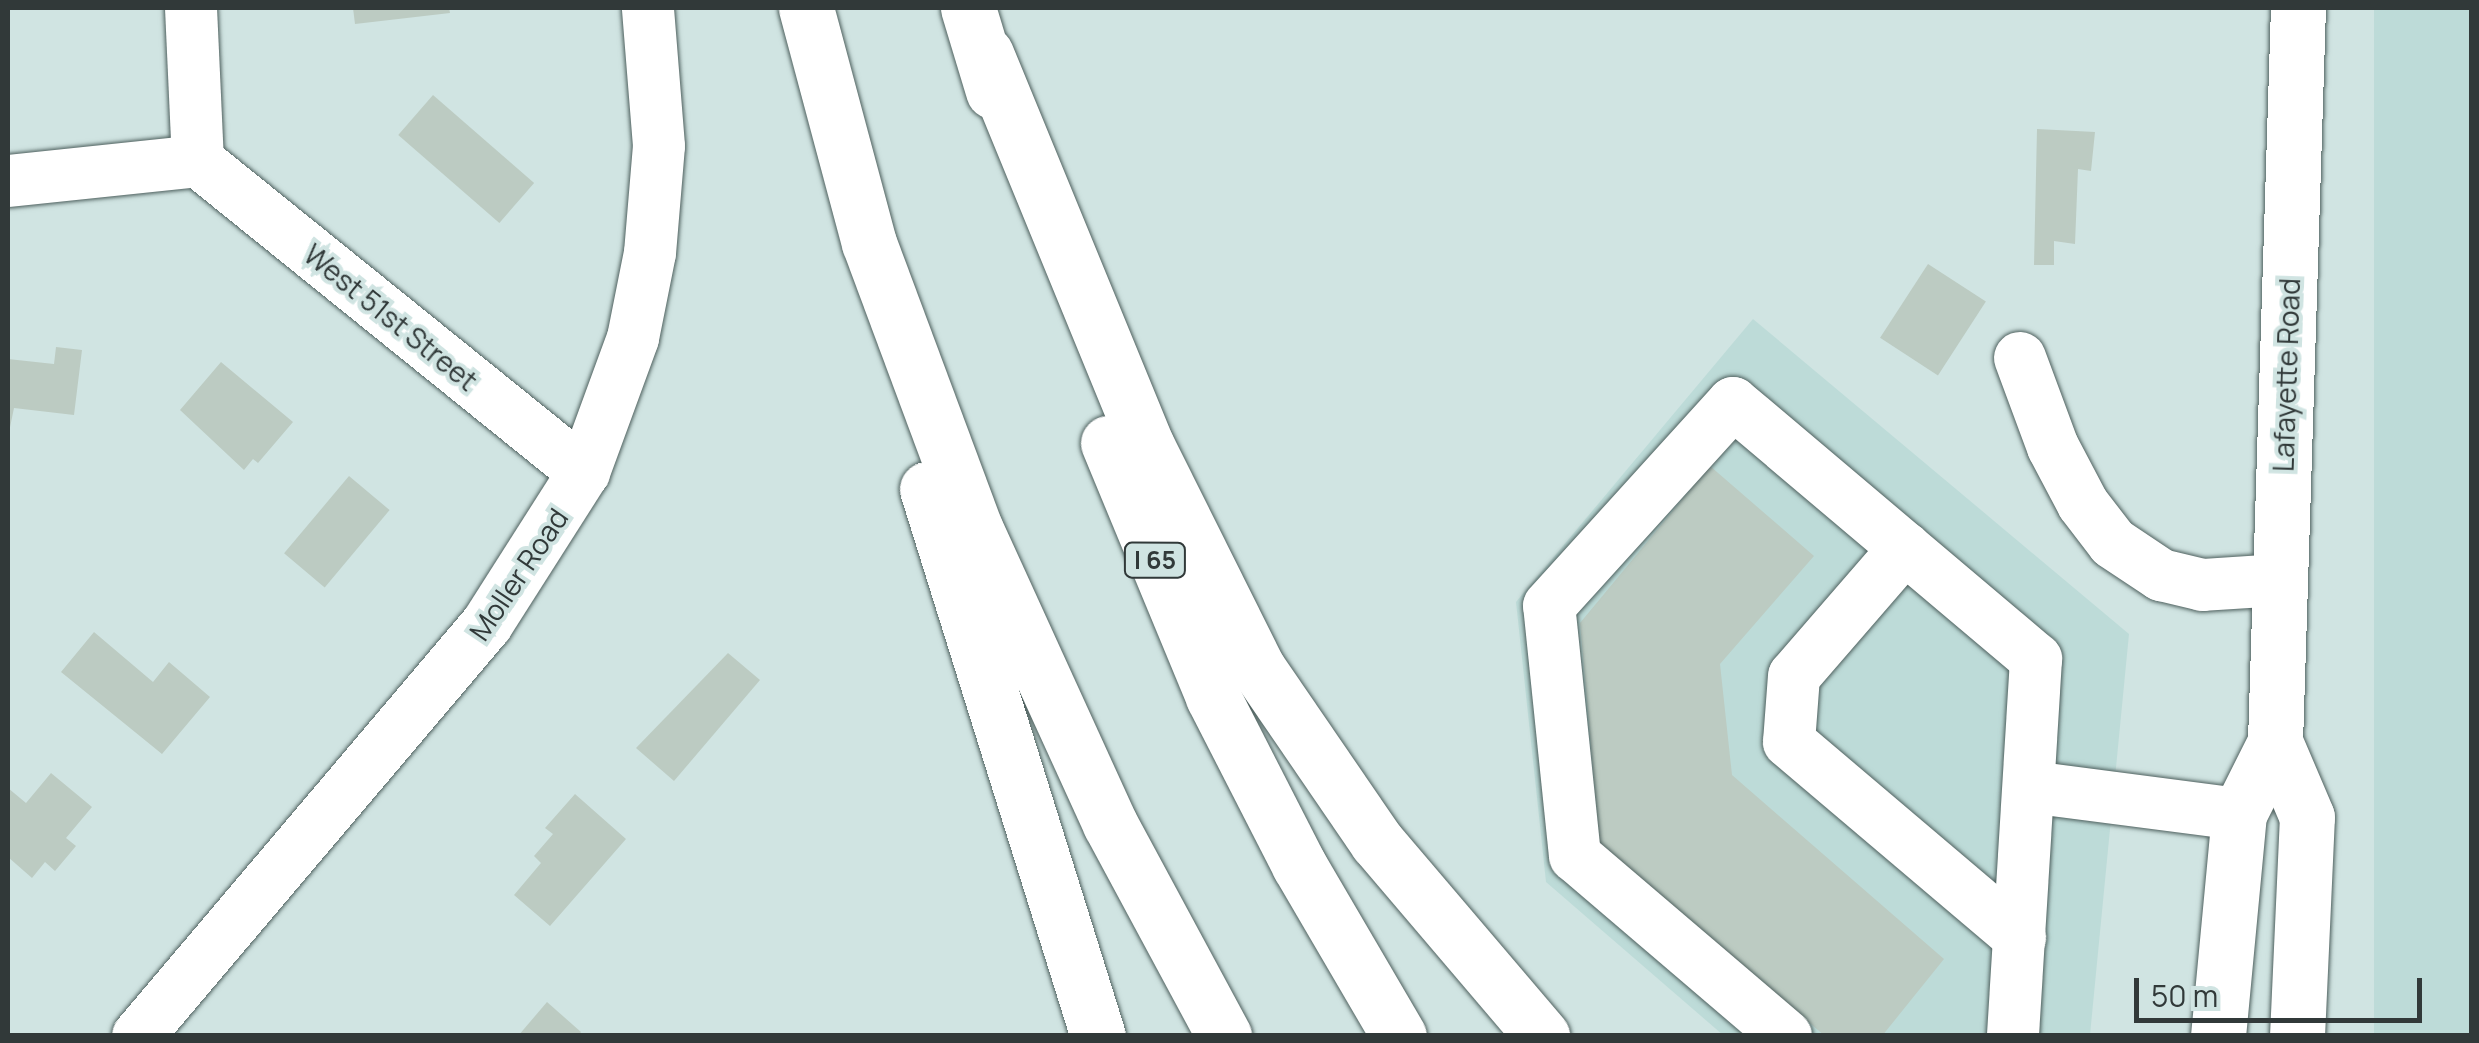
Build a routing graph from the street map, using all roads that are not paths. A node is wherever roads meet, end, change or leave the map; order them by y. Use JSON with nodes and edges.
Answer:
{"nodes":[{"id":1,"x":191,"y":8,"type":"edge"},
{"id":2,"x":648,"y":8,"type":"edge"},
{"id":3,"x":806,"y":8,"type":"edge"},
{"id":4,"x":2298,"y":8,"type":"edge"},
{"id":5,"x":977,"y":31,"type":"edge"},
{"id":6,"x":198,"y":161,"type":"junction"},
{"id":7,"x":8,"y":181,"type":"edge"},
{"id":8,"x":869,"y":243,"type":"junction"},
{"id":9,"x":2020,"y":358,"type":"dead end"},
{"id":10,"x":584,"y":472,"type":"junction"},
{"id":11,"x":1904,"y":548,"type":"junction"},
{"id":12,"x":2281,"y":580,"type":"junction"},
{"id":13,"x":2275,"y":742,"type":"junction"},
{"id":14,"x":2030,"y":787,"type":"junction"},
{"id":15,"x":2239,"y":814,"type":"junction"},
{"id":16,"x":2020,"y":938,"type":"junction"},
{"id":17,"x":138,"y":1036,"type":"edge"},
{"id":18,"x":1098,"y":1036,"type":"edge"},
{"id":19,"x":1224,"y":1036,"type":"edge"},
{"id":20,"x":1399,"y":1036,"type":"edge"},
{"id":21,"x":1542,"y":1036,"type":"edge"},
{"id":22,"x":1786,"y":1036,"type":"edge"},
{"id":23,"x":2014,"y":1036,"type":"edge"},
{"id":24,"x":2218,"y":1036,"type":"edge"},
{"id":25,"x":2297,"y":1036,"type":"edge"}],
"edges":[{"from":1,"to":6,"type":"street"},
{"from":2,"to":10,"type":"street","name":"Moller Road"},
{"from":3,"to":8,"type":"main road"},
{"from":4,"to":12,"type":"main road","name":"Lafayette Road"},
{"from":5,"to":20,"type":"main road","number":"I 65"},
{"from":5,"to":21,"type":"main road"},
{"from":6,"to":7,"type":"street"},
{"from":6,"to":10,"type":"street","name":"West 51st Street"},
{"from":8,"to":18,"type":"main road"},
{"from":8,"to":19,"type":"main road"},
{"from":9,"to":12,"type":"street"},
{"from":10,"to":17,"type":"street","name":"Moller Road"},
{"from":11,"to":14,"type":"street"},
{"from":11,"to":16,"type":"street"},
{"from":11,"to":22,"type":"street"},
{"from":12,"to":13,"type":"main road","name":"Lafayette Road"},
{"from":13,"to":15,"type":"main road","name":"Lafayette Road"},
{"from":13,"to":25,"type":"main road","name":"Lafayette Road"},
{"from":14,"to":15,"type":"street"},
{"from":14,"to":16,"type":"street"},
{"from":15,"to":24,"type":"main road","name":"Lafayette Road"},
{"from":16,"to":23,"type":"street"}]}
